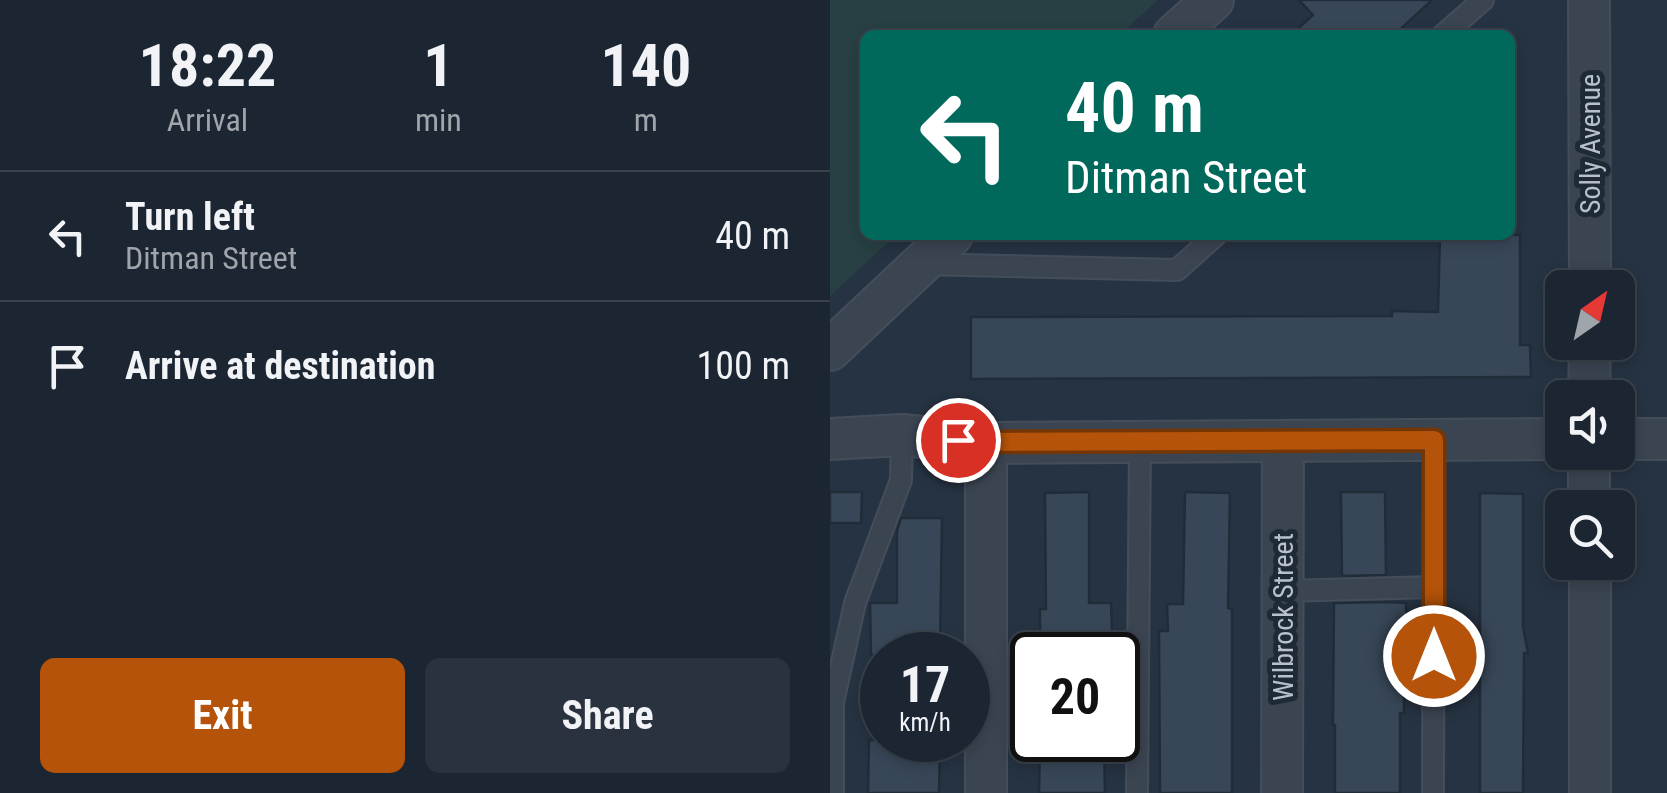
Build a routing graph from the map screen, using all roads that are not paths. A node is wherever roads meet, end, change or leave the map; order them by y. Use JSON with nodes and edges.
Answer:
{"nodes":[{"id":1,"x":1213,"y":0,"type":"edge"},
{"id":2,"x":1482,"y":0,"type":"edge"},
{"id":3,"x":1589,"y":0,"type":"edge"},
{"id":4,"x":1180,"y":30,"type":"edge"},
{"id":5,"x":1449,"y":30,"type":"edge"},
{"id":6,"x":947,"y":240,"type":"edge"},
{"id":7,"x":1210,"y":240,"type":"edge"},
{"id":8,"x":921,"y":264,"type":"junction"},
{"id":9,"x":1590,"y":270,"type":"edge"},
{"id":10,"x":830,"y":350,"type":"edge"},
{"id":11,"x":902,"y":436,"type":"junction"},
{"id":12,"x":1635,"y":439,"type":"edge"},
{"id":13,"x":1667,"y":439,"type":"edge"},
{"id":14,"x":830,"y":440,"type":"edge"},
{"id":15,"x":1434,"y":440,"type":"junction"},
{"id":16,"x":1545,"y":440,"type":"edge"},
{"id":17,"x":1283,"y":441,"type":"junction"},
{"id":18,"x":986,"y":442,"type":"junction"},
{"id":19,"x":1140,"y":442,"type":"junction"},
{"id":20,"x":1590,"y":580,"type":"edge"},
{"id":21,"x":1434,"y":587,"type":"junction"},
{"id":22,"x":1283,"y":591,"type":"junction"},
{"id":23,"x":833,"y":793,"type":"edge"},
{"id":24,"x":986,"y":793,"type":"edge"},
{"id":25,"x":1137,"y":793,"type":"edge"},
{"id":26,"x":1282,"y":793,"type":"edge"},
{"id":27,"x":1433,"y":793,"type":"edge"},
{"id":28,"x":1590,"y":793,"type":"edge"}],
"edges":[{"from":1,"to":4,"type":"street"},
{"from":2,"to":5,"type":"lane"},
{"from":3,"to":9,"type":"street","name":"Solly Avenue"},
{"from":6,"to":8,"type":"street"},
{"from":7,"to":8,"type":"lane"},
{"from":8,"to":10,"type":"street"},
{"from":11,"to":14,"type":"street"},
{"from":11,"to":18,"type":"street"},
{"from":11,"to":23,"type":"lane"},
{"from":12,"to":13,"type":"street"},
{"from":15,"to":16,"type":"street"},
{"from":15,"to":17,"type":"street"},
{"from":15,"to":21,"type":"lane"},
{"from":17,"to":19,"type":"street"},
{"from":17,"to":22,"type":"street","name":"Wilbrock Street"},
{"from":18,"to":19,"type":"street"},
{"from":18,"to":24,"type":"street"},
{"from":19,"to":25,"type":"lane"},
{"from":20,"to":28,"type":"street"},
{"from":21,"to":22,"type":"lane"},
{"from":21,"to":27,"type":"lane"},
{"from":22,"to":26,"type":"street","name":"Wilbrock Street"}]}
